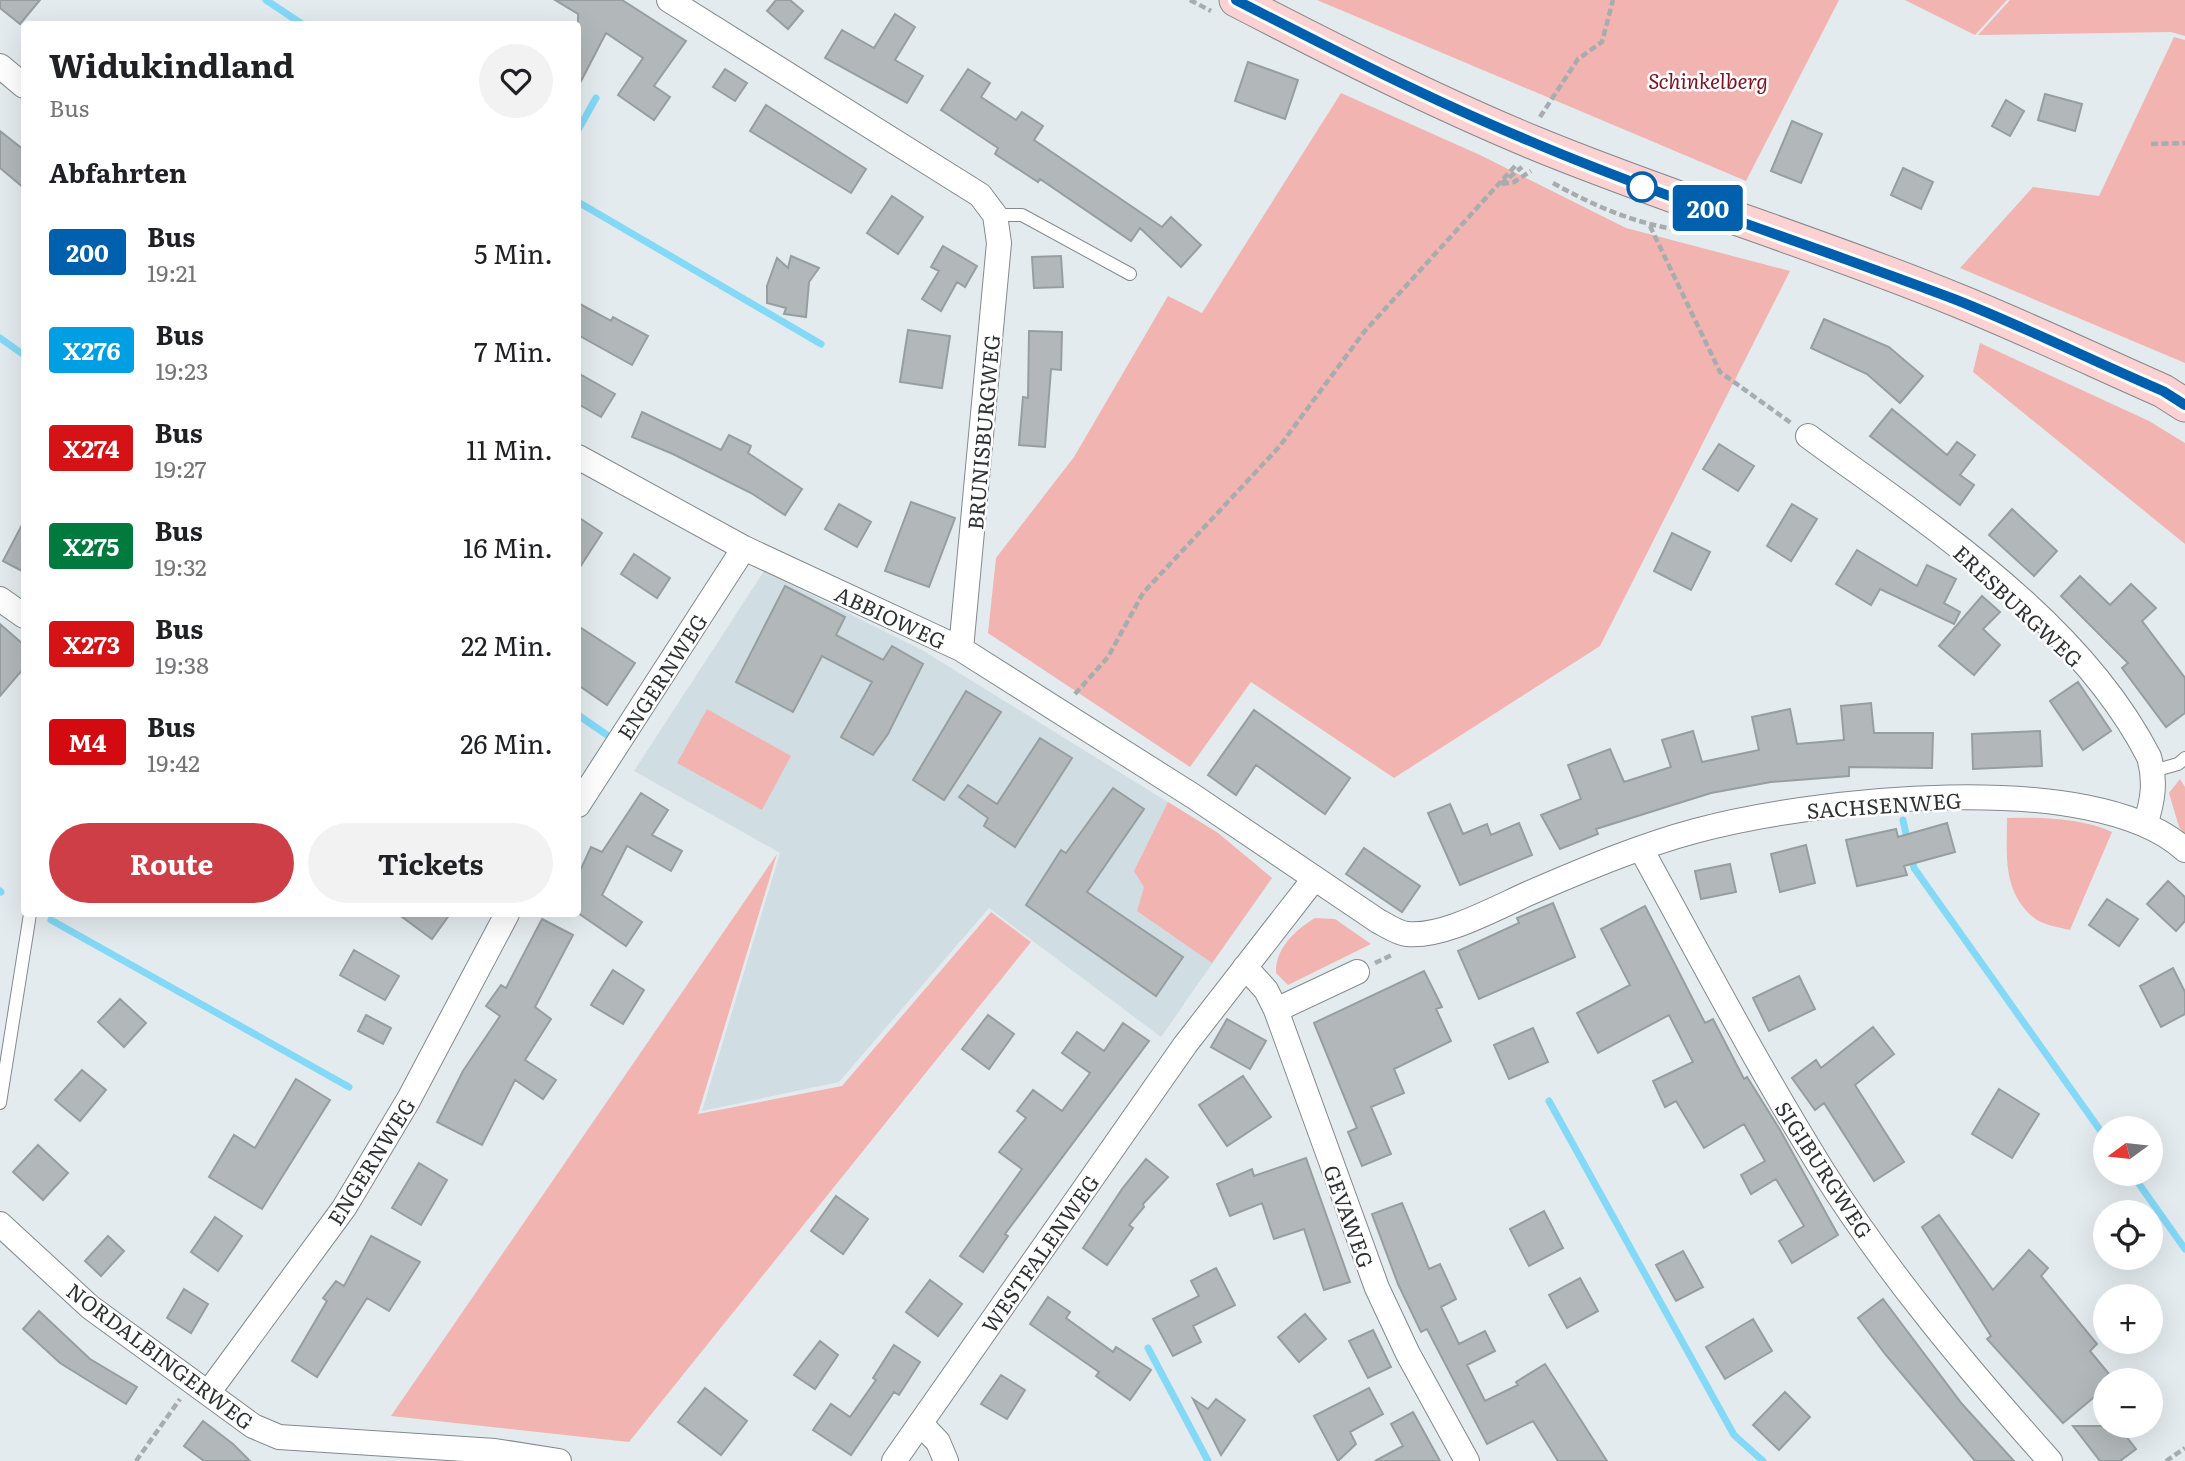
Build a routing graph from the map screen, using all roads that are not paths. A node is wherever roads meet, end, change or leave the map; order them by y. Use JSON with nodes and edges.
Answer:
{"nodes":[{"id":1,"x":669,"y":0,"type":"edge"},
{"id":2,"x":1236,"y":0,"type":"edge"},
{"id":3,"x":0,"y":66,"type":"edge"},
{"id":4,"x":21,"y":84,"type":"edge"},
{"id":5,"x":995,"y":215,"type":"junction"},
{"id":6,"x":1130,"y":274,"type":"dead end"},
{"id":7,"x":2185,"y":405,"type":"edge"},
{"id":8,"x":1808,"y":436,"type":"road end"},
{"id":9,"x":581,"y":459,"type":"edge"},
{"id":10,"x":744,"y":548,"type":"junction"},
{"id":11,"x":0,"y":599,"type":"edge"},
{"id":12,"x":21,"y":614,"type":"edge"},
{"id":13,"x":961,"y":649,"type":"junction"},
{"id":14,"x":2185,"y":758,"type":"edge"},
{"id":15,"x":2153,"y":771,"type":"junction"},
{"id":16,"x":581,"y":799,"type":"edge"},
{"id":17,"x":2145,"y":825,"type":"junction"},
{"id":18,"x":1642,"y":849,"type":"junction"},
{"id":19,"x":2185,"y":850,"type":"edge"},
{"id":20,"x":1314,"y":879,"type":"junction"},
{"id":21,"x":30,"y":917,"type":"edge"},
{"id":22,"x":505,"y":917,"type":"edge"},
{"id":23,"x":1405,"y":934,"type":"joint"},
{"id":24,"x":1245,"y":967,"type":"junction"},
{"id":25,"x":1357,"y":972,"type":"road end"},
{"id":26,"x":1276,"y":1010,"type":"junction"},
{"id":27,"x":0,"y":1103,"type":"edge"},
{"id":28,"x":0,"y":1224,"type":"edge"},
{"id":29,"x":201,"y":1387,"type":"junction"},
{"id":30,"x":921,"y":1424,"type":"junction"},
{"id":31,"x":319,"y":1450,"type":"edge"},
{"id":32,"x":559,"y":1461,"type":"edge"},
{"id":33,"x":894,"y":1461,"type":"edge"},
{"id":34,"x":946,"y":1461,"type":"edge"},
{"id":35,"x":1467,"y":1461,"type":"edge"},
{"id":36,"x":2050,"y":1461,"type":"edge"}],
"edges":[{"from":1,"to":5,"type":"street"},
{"from":2,"to":7,"type":"main road"},
{"from":3,"to":4,"type":"street"},
{"from":5,"to":6,"type":"lane"},
{"from":5,"to":13,"type":"street","name":"BRUNISBURGWEG"},
{"from":8,"to":15,"type":"street","name":"ERESBURGWEG"},
{"from":9,"to":10,"type":"street","name":"ABBIOWEG"},
{"from":10,"to":13,"type":"street","name":"ABBIOWEG"},
{"from":10,"to":16,"type":"street","name":"ENGERNWEG"},
{"from":11,"to":12,"type":"street"},
{"from":13,"to":20,"type":"street","name":"ABBIOWEG"},
{"from":14,"to":15,"type":"lane"},
{"from":15,"to":17,"type":"street","name":"ERESBURGWEG"},
{"from":17,"to":18,"type":"street","name":"SACHSENWEG"},
{"from":17,"to":19,"type":"street","name":"SACHSENWEG"},
{"from":18,"to":23,"type":"street","name":"SACHSENWEG"},
{"from":18,"to":36,"type":"street","name":"SIGIBURGWEG"},
{"from":20,"to":23,"type":"street","name":"ABBIOWEG"},
{"from":20,"to":24,"type":"street","name":"WESTFALENWEG"},
{"from":21,"to":27,"type":"lane"},
{"from":22,"to":29,"type":"street","name":"ENGERNWEG"},
{"from":24,"to":26,"type":"street","name":"GEVAWEG"},
{"from":24,"to":30,"type":"street","name":"WESTFALENWEG"},
{"from":25,"to":26,"type":"street"},
{"from":26,"to":35,"type":"street","name":"GEVAWEG"},
{"from":28,"to":29,"type":"street","name":"NORDALBINGERWEG"},
{"from":29,"to":31,"type":"street","name":"NORDALBINGERWEG"},
{"from":30,"to":33,"type":"street","name":"WESTFALENWEG"},
{"from":30,"to":34,"type":"street"},
{"from":31,"to":32,"type":"street","name":"NORDALBINGERWEG"}]}
